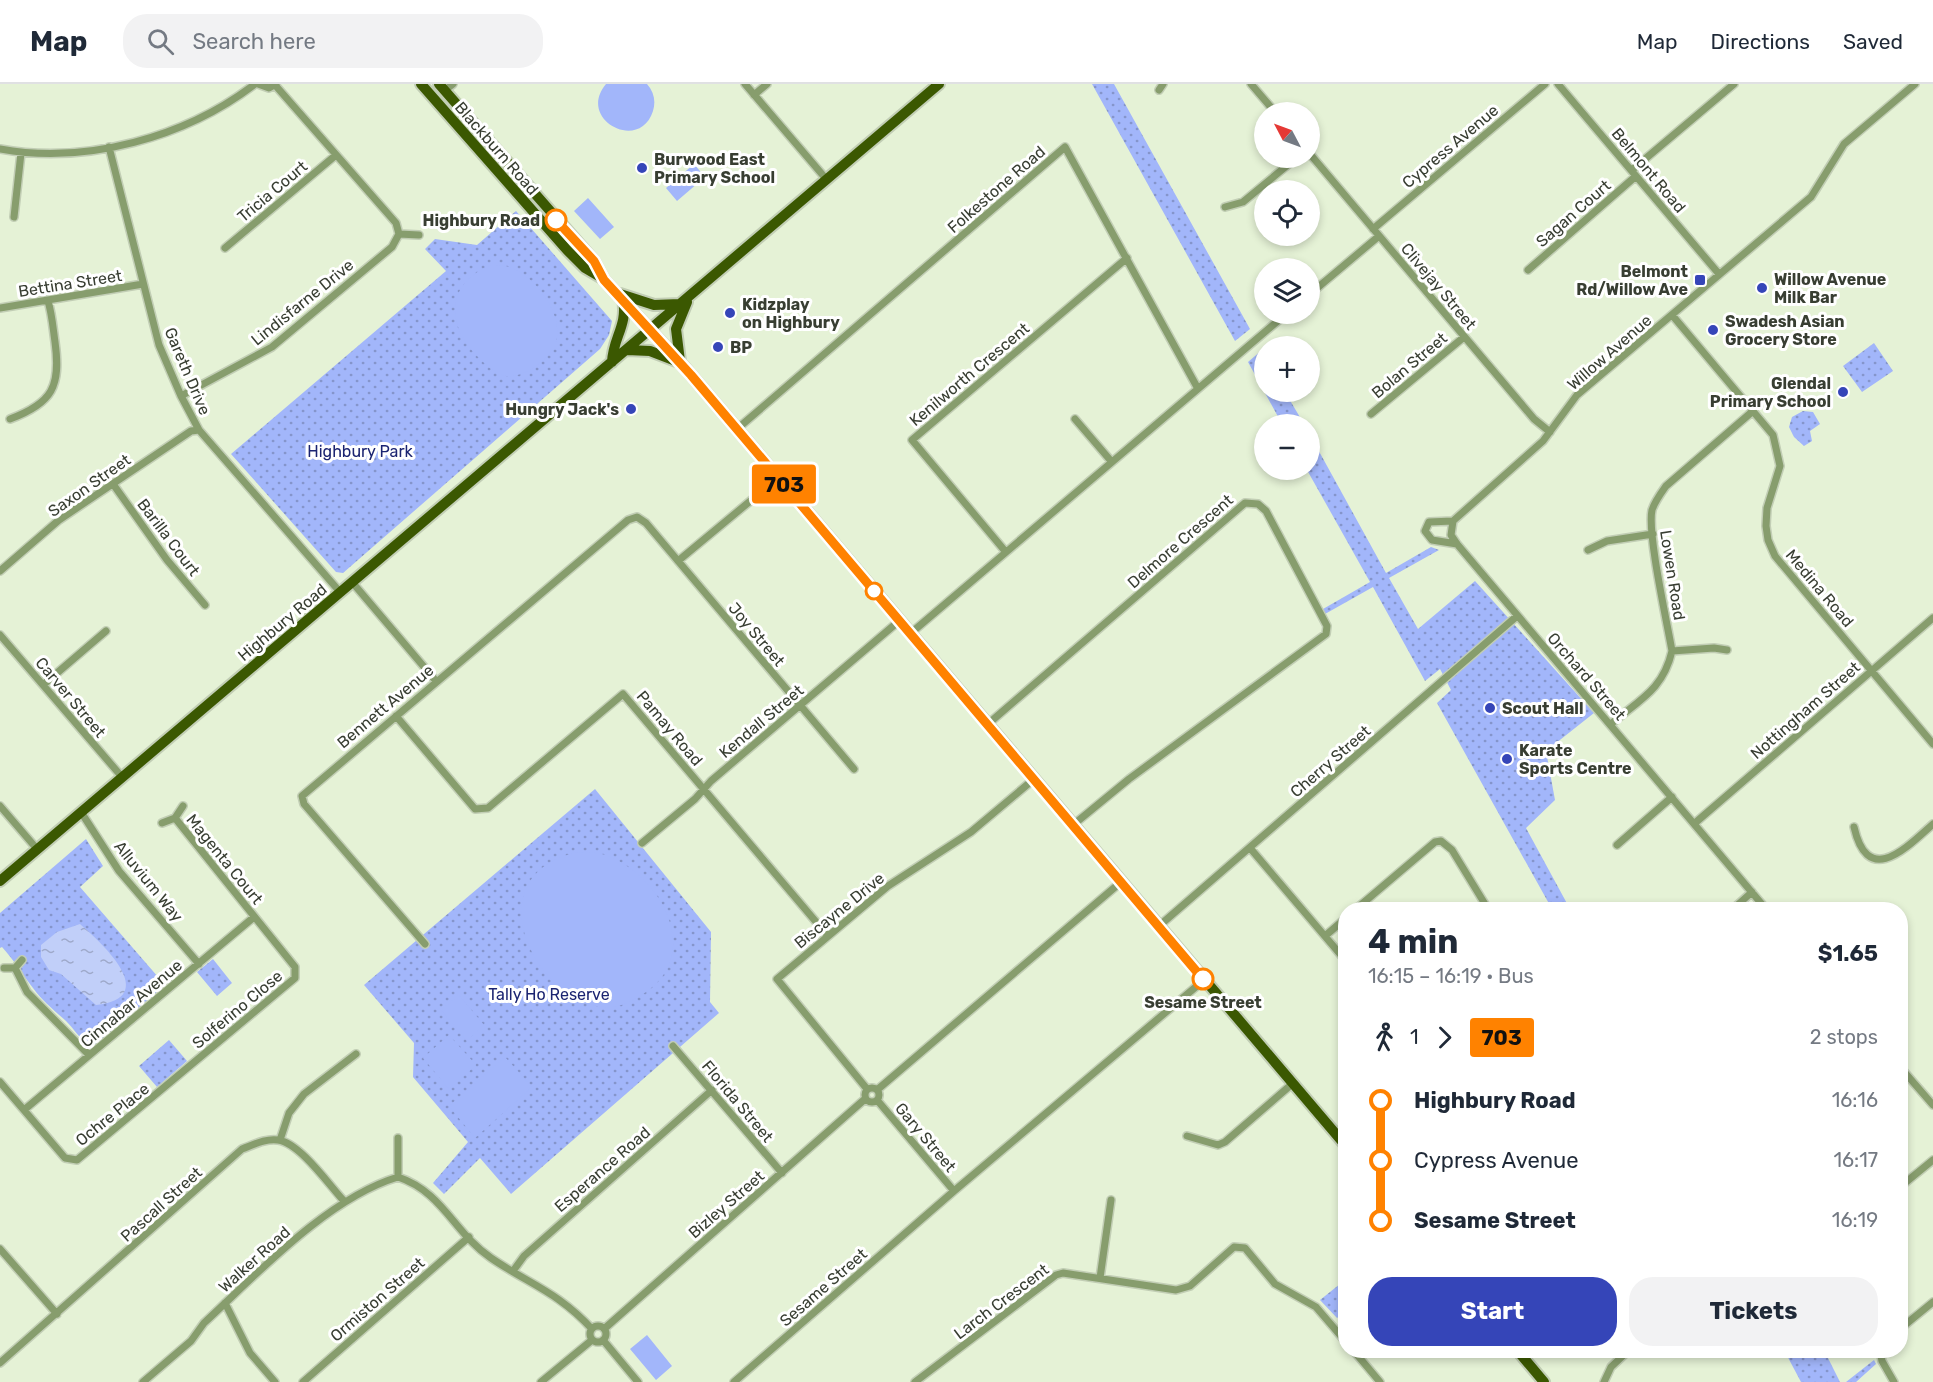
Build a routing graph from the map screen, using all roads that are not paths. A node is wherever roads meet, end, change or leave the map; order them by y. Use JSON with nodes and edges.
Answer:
{"nodes":[{"id":1,"x":256,"y":84,"type":"edge"},
{"id":2,"x":276,"y":84,"type":"edge"},
{"id":3,"x":421,"y":84,"type":"edge"},
{"id":4,"x":745,"y":84,"type":"edge"},
{"id":5,"x":766,"y":84,"type":"edge"},
{"id":6,"x":939,"y":84,"type":"edge"},
{"id":7,"x":1251,"y":84,"type":"edge"},
{"id":8,"x":1545,"y":84,"type":"edge"},
{"id":9,"x":1558,"y":84,"type":"edge"},
{"id":10,"x":1734,"y":84,"type":"edge"},
{"id":11,"x":1915,"y":84,"type":"edge"},
{"id":12,"x":445,"y":86,"type":"edge"},
{"id":13,"x":754,"y":95,"type":"junction"},
{"id":14,"x":435,"y":100,"type":"junction"},
{"id":15,"x":1266,"y":102,"type":"edge"},
{"id":16,"x":109,"y":147,"type":"junction"},
{"id":17,"x":0,"y":149,"type":"edge"},
{"id":18,"x":21,"y":153,"type":"junction"},
{"id":19,"x":336,"y":155,"type":"junction"},
{"id":20,"x":1320,"y":166,"type":"edge"},
{"id":21,"x":1284,"y":168,"type":"edge"},
{"id":22,"x":1634,"y":173,"type":"junction"},
{"id":23,"x":826,"y":180,"type":"junction"},
{"id":24,"x":1225,"y":207,"type":"dead end"},
{"id":25,"x":14,"y":217,"type":"dead end"},
{"id":26,"x":1376,"y":232,"type":"junction"},
{"id":27,"x":399,"y":234,"type":"junction"},
{"id":28,"x":419,"y":235,"type":"dead end"},
{"id":29,"x":225,"y":248,"type":"dead end"},
{"id":30,"x":1127,"y":258,"type":"junction"},
{"id":31,"x":1528,"y":270,"type":"dead end"},
{"id":32,"x":1719,"y":274,"type":"junction"},
{"id":33,"x":604,"y":280,"type":"junction"},
{"id":34,"x":143,"y":284,"type":"junction"},
{"id":35,"x":1320,"y":285,"type":"edge"},
{"id":36,"x":620,"y":296,"type":"junction"},
{"id":37,"x":690,"y":296,"type":"junction"},
{"id":38,"x":48,"y":301,"type":"junction"},
{"id":39,"x":680,"y":304,"type":"junction"},
{"id":40,"x":0,"y":308,"type":"edge"},
{"id":41,"x":1672,"y":315,"type":"junction"},
{"id":42,"x":1275,"y":324,"type":"edge"},
{"id":43,"x":651,"y":329,"type":"junction"},
{"id":44,"x":1464,"y":337,"type":"junction"},
{"id":45,"x":627,"y":350,"type":"junction"},
{"id":46,"x":612,"y":362,"type":"junction"},
{"id":47,"x":683,"y":366,"type":"junction"},
{"id":48,"x":1197,"y":387,"type":"junction"},
{"id":49,"x":181,"y":396,"type":"junction"},
{"id":50,"x":1753,"y":411,"type":"junction"},
{"id":51,"x":1371,"y":414,"type":"dead end"},
{"id":52,"x":10,"y":419,"type":"dead end"},
{"id":53,"x":1075,"y":419,"type":"dead end"},
{"id":54,"x":737,"y":429,"type":"junction"},
{"id":55,"x":199,"y":430,"type":"junction"},
{"id":56,"x":1550,"y":432,"type":"junction"},
{"id":57,"x":1111,"y":461,"type":"junction"},
{"id":58,"x":778,"y":478,"type":"junction"},
{"id":59,"x":113,"y":484,"type":"junction"},
{"id":60,"x":637,"y":517,"type":"joint"},
{"id":61,"x":1453,"y":521,"type":"junction"},
{"id":62,"x":1653,"y":534,"type":"junction"},
{"id":63,"x":1456,"y":544,"type":"junction"},
{"id":64,"x":1588,"y":550,"type":"dead end"},
{"id":65,"x":1005,"y":551,"type":"junction"},
{"id":66,"x":678,"y":561,"type":"junction"},
{"id":67,"x":0,"y":571,"type":"edge"},
{"id":68,"x":352,"y":582,"type":"junction"},
{"id":69,"x":340,"y":592,"type":"junction"},
{"id":70,"x":205,"y":605,"type":"dead end"},
{"id":71,"x":1517,"y":616,"type":"junction"},
{"id":72,"x":1933,"y":618,"type":"edge"},
{"id":73,"x":899,"y":621,"type":"junction"},
{"id":74,"x":106,"y":631,"type":"dead end"},
{"id":75,"x":911,"y":633,"type":"junction"},
{"id":76,"x":0,"y":635,"type":"edge"},
{"id":77,"x":1727,"y":650,"type":"dead end"},
{"id":78,"x":1672,"y":651,"type":"junction"},
{"id":79,"x":1872,"y":671,"type":"junction"},
{"id":80,"x":436,"y":681,"type":"junction"},
{"id":81,"x":43,"y":685,"type":"junction"},
{"id":82,"x":800,"y":705,"type":"junction"},
{"id":83,"x":396,"y":716,"type":"junction"},
{"id":84,"x":988,"y":724,"type":"junction"},
{"id":85,"x":1611,"y":724,"type":"junction"},
{"id":86,"x":1933,"y":744,"type":"edge"},
{"id":87,"x":854,"y":769,"type":"dead end"},
{"id":88,"x":122,"y":777,"type":"junction"},
{"id":89,"x":1034,"y":779,"type":"junction"},
{"id":90,"x":704,"y":789,"type":"junction"},
{"id":91,"x":1672,"y":797,"type":"junction"},
{"id":92,"x":0,"y":806,"type":"edge"},
{"id":93,"x":183,"y":806,"type":"dead end"},
{"id":94,"x":81,"y":812,"type":"junction"},
{"id":95,"x":175,"y":818,"type":"junction"},
{"id":96,"x":162,"y":823,"type":"dead end"},
{"id":97,"x":1695,"y":823,"type":"junction"},
{"id":98,"x":1933,"y":824,"type":"edge"},
{"id":99,"x":1073,"y":825,"type":"junction"},
{"id":100,"x":1854,"y":827,"type":"dead end"},
{"id":101,"x":642,"y":843,"type":"dead end"},
{"id":102,"x":1617,"y":845,"type":"dead end"},
{"id":103,"x":1250,"y":848,"type":"junction"},
{"id":104,"x":37,"y":849,"type":"junction"},
{"id":105,"x":0,"y":881,"type":"edge"},
{"id":106,"x":1121,"y":882,"type":"junction"},
{"id":107,"x":1752,"y":892,"type":"junction"},
{"id":108,"x":1364,"y":902,"type":"edge"},
{"id":109,"x":1484,"y":902,"type":"edge"},
{"id":110,"x":1741,"y":902,"type":"edge"},
{"id":111,"x":1761,"y":902,"type":"edge"},
{"id":112,"x":254,"y":917,"type":"junction"},
{"id":113,"x":1338,"y":925,"type":"edge"},
{"id":114,"x":1160,"y":926,"type":"junction"},
{"id":115,"x":828,"y":936,"type":"junction"},
{"id":116,"x":1325,"y":936,"type":"junction"},
{"id":117,"x":425,"y":944,"type":"dead end"},
{"id":118,"x":1338,"y":951,"type":"edge"},
{"id":119,"x":21,"y":960,"type":"dead end"},
{"id":120,"x":199,"y":964,"type":"junction"},
{"id":121,"x":4,"y":968,"type":"dead end"},
{"id":122,"x":15,"y":968,"type":"junction"},
{"id":123,"x":1204,"y":980,"type":"junction"},
{"id":124,"x":673,"y":1046,"type":"dead end"},
{"id":125,"x":356,"y":1054,"type":"dead end"},
{"id":126,"x":89,"y":1055,"type":"junction"},
{"id":127,"x":1908,"y":1076,"type":"edge"},
{"id":128,"x":0,"y":1082,"type":"edge"},
{"id":129,"x":1292,"y":1083,"type":"junction"},
{"id":130,"x":167,"y":1086,"type":"joint"},
{"id":131,"x":867,"y":1089,"type":"junction"},
{"id":132,"x":712,"y":1090,"type":"junction"},
{"id":133,"x":877,"y":1090,"type":"junction"},
{"id":134,"x":866,"y":1099,"type":"junction"},
{"id":135,"x":877,"y":1100,"type":"junction"},
{"id":136,"x":1933,"y":1105,"type":"edge"},
{"id":137,"x":24,"y":1110,"type":"junction"},
{"id":138,"x":1187,"y":1136,"type":"dead end"},
{"id":139,"x":1338,"y":1137,"type":"edge"},
{"id":140,"x":398,"y":1138,"type":"dead end"},
{"id":141,"x":280,"y":1140,"type":"junction"},
{"id":142,"x":1933,"y":1160,"type":"edge"},
{"id":143,"x":782,"y":1173,"type":"junction"},
{"id":144,"x":398,"y":1177,"type":"junction"},
{"id":145,"x":1908,"y":1180,"type":"edge"},
{"id":146,"x":954,"y":1191,"type":"junction"},
{"id":147,"x":1111,"y":1200,"type":"dead end"},
{"id":148,"x":344,"y":1201,"type":"junction"},
{"id":149,"x":469,"y":1237,"type":"junction"},
{"id":150,"x":0,"y":1249,"type":"edge"},
{"id":151,"x":513,"y":1271,"type":"junction"},
{"id":152,"x":1100,"y":1278,"type":"junction"},
{"id":153,"x":225,"y":1303,"type":"junction"},
{"id":154,"x":1932,"y":1304,"type":"edge"},
{"id":155,"x":57,"y":1314,"type":"junction"},
{"id":156,"x":1908,"y":1323,"type":"edge"},
{"id":157,"x":592,"y":1329,"type":"junction"},
{"id":158,"x":604,"y":1329,"type":"junction"},
{"id":159,"x":1338,"y":1333,"type":"edge"},
{"id":160,"x":592,"y":1340,"type":"junction"},
{"id":161,"x":603,"y":1340,"type":"junction"},
{"id":162,"x":1359,"y":1358,"type":"edge"},
{"id":163,"x":1524,"y":1358,"type":"edge"},
{"id":164,"x":1621,"y":1358,"type":"edge"},
{"id":165,"x":1881,"y":1358,"type":"edge"},
{"id":166,"x":0,"y":1363,"type":"edge"},
{"id":167,"x":920,"y":1380,"type":"edge"},
{"id":168,"x":1376,"y":1380,"type":"edge"},
{"id":169,"x":143,"y":1382,"type":"edge"},
{"id":170,"x":276,"y":1382,"type":"edge"},
{"id":171,"x":303,"y":1382,"type":"edge"},
{"id":172,"x":541,"y":1382,"type":"edge"},
{"id":173,"x":638,"y":1382,"type":"edge"},
{"id":174,"x":734,"y":1382,"type":"edge"},
{"id":175,"x":1544,"y":1382,"type":"edge"},
{"id":176,"x":1604,"y":1382,"type":"edge"},
{"id":177,"x":1894,"y":1382,"type":"edge"}],
"edges":[{"from":1,"to":2,"type":"street"},
{"from":1,"to":16,"type":"street"},
{"from":2,"to":19,"type":"street"},
{"from":3,"to":14,"type":"main road","name":"Blackburn Road"},
{"from":4,"to":13,"type":"street"},
{"from":5,"to":13,"type":"street"},
{"from":6,"to":23,"type":"main road","name":"Highbury Road"},
{"from":7,"to":15,"type":"street"},
{"from":8,"to":26,"type":"street","name":"Cypress Avenue"},
{"from":9,"to":22,"type":"street","name":"Belmont Road"},
{"from":10,"to":22,"type":"street","name":"Sagan Court"},
{"from":11,"to":32,"type":"street","name":"Willow Avenue"},
{"from":12,"to":14,"type":"main road"},
{"from":12,"to":33,"type":"main road","name":"Blackburn Road"},
{"from":13,"to":23,"type":"street"},
{"from":14,"to":33,"type":"main road","name":"Blackburn Road"},
{"from":16,"to":18,"type":"street"},
{"from":16,"to":34,"type":"street","name":"Gareth Drive"},
{"from":17,"to":18,"type":"street"},
{"from":18,"to":25,"type":"street"},
{"from":19,"to":27,"type":"street"},
{"from":19,"to":29,"type":"street","name":"Tricia Court"},
{"from":20,"to":26,"type":"street","name":"Clivejay Street"},
{"from":21,"to":24,"type":"street"},
{"from":22,"to":31,"type":"street","name":"Sagan Court"},
{"from":22,"to":32,"type":"street","name":"Belmont Road"},
{"from":23,"to":37,"type":"main road","name":"Highbury Road"},
{"from":26,"to":35,"type":"street","name":"Cypress Avenue"},
{"from":26,"to":44,"type":"street","name":"Clivejay Street"},
{"from":27,"to":28,"type":"street"},
{"from":27,"to":49,"type":"street","name":"Lindisfarne Drive"},
{"from":30,"to":48,"type":"street","name":"Folkestone Road"},
{"from":30,"to":54,"type":"street","name":"Folkestone Road"},
{"from":30,"to":65,"type":"street","name":"Kenilworth Crescent"},
{"from":32,"to":41,"type":"street","name":"Willow Avenue"},
{"from":33,"to":36,"type":"main road","name":"Blackburn Road"},
{"from":34,"to":38,"type":"street","name":"Bettina Street"},
{"from":34,"to":49,"type":"street","name":"Gareth Drive"},
{"from":36,"to":39,"type":"main road"},
{"from":36,"to":43,"type":"main road","name":"Blackburn Road"},
{"from":36,"to":46,"type":"main road"},
{"from":37,"to":39,"type":"main road","name":"Highbury Road"},
{"from":37,"to":47,"type":"main road"},
{"from":38,"to":40,"type":"street","name":"Bettina Street"},
{"from":38,"to":52,"type":"street"},
{"from":39,"to":43,"type":"main road","name":"Highbury Road"},
{"from":41,"to":50,"type":"street","name":"Medina Road"},
{"from":41,"to":56,"type":"street","name":"Willow Avenue"},
{"from":42,"to":48,"type":"street"},
{"from":43,"to":45,"type":"main road","name":"Highbury Road"},
{"from":43,"to":47,"type":"main road","name":"Blackburn Road"},
{"from":44,"to":51,"type":"street","name":"Bolan Street"},
{"from":44,"to":56,"type":"street","name":"Clivejay Street"},
{"from":45,"to":46,"type":"main road","name":"Highbury Road"},
{"from":45,"to":47,"type":"main road"},
{"from":46,"to":68,"type":"main road","name":"Highbury Road"},
{"from":47,"to":54,"type":"main road","name":"Blackburn Road"},
{"from":48,"to":57,"type":"street"},
{"from":49,"to":55,"type":"street","name":"Gareth Drive"},
{"from":50,"to":62,"type":"street","name":"Lowen Road"},
{"from":50,"to":79,"type":"street","name":"Medina Road"},
{"from":53,"to":57,"type":"street"},
{"from":54,"to":58,"type":"main road","name":"Blackburn Road"},
{"from":55,"to":59,"type":"street","name":"Saxon Street"},
{"from":55,"to":69,"type":"street","name":"Gareth Drive"},
{"from":56,"to":61,"type":"street","name":"Willow Avenue"},
{"from":57,"to":65,"type":"street"},
{"from":58,"to":66,"type":"street"},
{"from":58,"to":73,"type":"main road","name":"Blackburn Road"},
{"from":59,"to":67,"type":"street","name":"Saxon Street"},
{"from":59,"to":70,"type":"street","name":"Barilla Court"},
{"from":60,"to":66,"type":"street","name":"Joy Street"},
{"from":60,"to":80,"type":"street","name":"Bennett Avenue"},
{"from":61,"to":63,"type":"street"},
{"from":61,"to":63,"type":"street"},
{"from":62,"to":64,"type":"street"},
{"from":62,"to":78,"type":"street","name":"Lowen Road"},
{"from":63,"to":71,"type":"street","name":"Orchard Street"},
{"from":65,"to":75,"type":"street"},
{"from":66,"to":82,"type":"street","name":"Joy Street"},
{"from":68,"to":69,"type":"main road","name":"Highbury Road"},
{"from":68,"to":80,"type":"street"},
{"from":69,"to":88,"type":"main road","name":"Highbury Road"},
{"from":71,"to":85,"type":"street","name":"Orchard Street"},
{"from":71,"to":103,"type":"street","name":"Cherry Street"},
{"from":72,"to":79,"type":"street","name":"Nottingham Street"},
{"from":73,"to":75,"type":"main road","name":"Blackburn Road"},
{"from":73,"to":82,"type":"street","name":"Kendall Street"},
{"from":74,"to":81,"type":"street"},
{"from":75,"to":84,"type":"main road","name":"Blackburn Road"},
{"from":76,"to":81,"type":"street","name":"Carver Street"},
{"from":77,"to":78,"type":"street"},
{"from":78,"to":85,"type":"street","name":"Lowen Road"},
{"from":79,"to":86,"type":"street","name":"Medina Road"},
{"from":79,"to":97,"type":"street","name":"Nottingham Street"},
{"from":80,"to":83,"type":"street","name":"Bennett Avenue"},
{"from":81,"to":88,"type":"street","name":"Carver Street"},
{"from":82,"to":87,"type":"street","name":"Joy Street"},
{"from":82,"to":90,"type":"street","name":"Kendall Street"},
{"from":83,"to":90,"type":"street","name":"Pamay Road"},
{"from":83,"to":117,"type":"street","name":"Bennett Avenue"},
{"from":84,"to":89,"type":"main road","name":"Blackburn Road"},
{"from":84,"to":99,"type":"street","name":"Delmore Crescent"},
{"from":85,"to":91,"type":"street","name":"Orchard Street"},
{"from":88,"to":94,"type":"main road","name":"Highbury Road"},
{"from":89,"to":99,"type":"main road","name":"Blackburn Road"},
{"from":89,"to":115,"type":"street","name":"Biscayne Drive"},
{"from":90,"to":101,"type":"street","name":"Kendall Street"},
{"from":90,"to":115,"type":"street","name":"Pamay Road"},
{"from":91,"to":97,"type":"street","name":"Orchard Street"},
{"from":91,"to":102,"type":"street"},
{"from":92,"to":104,"type":"street"},
{"from":93,"to":95,"type":"street","name":"Magenta Court"},
{"from":94,"to":104,"type":"main road","name":"Highbury Road"},
{"from":94,"to":120,"type":"street","name":"Alluvium Way"},
{"from":95,"to":96,"type":"street","name":"Magenta Court"},
{"from":95,"to":112,"type":"street","name":"Magenta Court"},
{"from":97,"to":107,"type":"street","name":"Orchard Street"},
{"from":98,"to":100,"type":"street"},
{"from":99,"to":106,"type":"main road","name":"Blackburn Road"},
{"from":103,"to":114,"type":"street","name":"Cherry Street"},
{"from":103,"to":116,"type":"street"},
{"from":104,"to":105,"type":"main road","name":"Highbury Road"},
{"from":106,"to":114,"type":"main road","name":"Blackburn Road"},
{"from":106,"to":133,"type":"street"},
{"from":107,"to":110,"type":"street"},
{"from":107,"to":111,"type":"street","name":"Orchard Street"},
{"from":108,"to":109,"type":"street"},
{"from":112,"to":120,"type":"street","name":"Cinnabar Avenue"},
{"from":112,"to":130,"type":"street","name":"Solferino Close"},
{"from":113,"to":116,"type":"street"},
{"from":114,"to":123,"type":"main road","name":"Blackburn Road"},
{"from":115,"to":131,"type":"street","name":"Biscayne Drive"},
{"from":116,"to":118,"type":"street"},
{"from":119,"to":122,"type":"street"},
{"from":120,"to":126,"type":"street","name":"Cinnabar Avenue"},
{"from":121,"to":122,"type":"street"},
{"from":122,"to":126,"type":"street"},
{"from":123,"to":129,"type":"main road","name":"Blackburn Road"},
{"from":123,"to":146,"type":"street","name":"Sesame Street"},
{"from":124,"to":132,"type":"street","name":"Florida Street"},
{"from":125,"to":141,"type":"street"},
{"from":126,"to":137,"type":"street","name":"Cinnabar Avenue"},
{"from":127,"to":136,"type":"street"},
{"from":128,"to":137,"type":"street","name":"Ochre Place"},
{"from":129,"to":138,"type":"street"},
{"from":129,"to":139,"type":"main road","name":"Blackburn Road"},
{"from":130,"to":137,"type":"street","name":"Ochre Place"},
{"from":131,"to":133,"type":"street"},
{"from":131,"to":134,"type":"street"},
{"from":132,"to":143,"type":"street","name":"Florida Street"},
{"from":132,"to":151,"type":"street","name":"Esperance Road"},
{"from":133,"to":135,"type":"street"},
{"from":134,"to":135,"type":"street"},
{"from":134,"to":143,"type":"street","name":"Bizley Street"},
{"from":135,"to":146,"type":"street","name":"Gary Street"},
{"from":140,"to":144,"type":"street"},
{"from":141,"to":148,"type":"street"},
{"from":141,"to":155,"type":"street","name":"Pascall Street"},
{"from":142,"to":145,"type":"street"},
{"from":143,"to":158,"type":"street","name":"Bizley Street"},
{"from":144,"to":148,"type":"street","name":"Walker Road"},
{"from":144,"to":149,"type":"street"},
{"from":146,"to":174,"type":"street","name":"Sesame Street"},
{"from":147,"to":152,"type":"street"},
{"from":148,"to":153,"type":"street","name":"Walker Road"},
{"from":149,"to":151,"type":"street"},
{"from":149,"to":171,"type":"street","name":"Ormiston Street"},
{"from":150,"to":155,"type":"street"},
{"from":151,"to":157,"type":"street"},
{"from":152,"to":159,"type":"street","name":"Larch Crescent"},
{"from":152,"to":167,"type":"street","name":"Larch Crescent"},
{"from":153,"to":169,"type":"street","name":"Walker Road"},
{"from":153,"to":170,"type":"street"},
{"from":154,"to":156,"type":"street"},
{"from":155,"to":166,"type":"street","name":"Pascall Street"},
{"from":157,"to":158,"type":"street"},
{"from":157,"to":160,"type":"street"},
{"from":158,"to":161,"type":"street"},
{"from":160,"to":161,"type":"street"},
{"from":160,"to":172,"type":"street"},
{"from":161,"to":173,"type":"street"},
{"from":162,"to":168,"type":"street"},
{"from":163,"to":175,"type":"main road"},
{"from":164,"to":176,"type":"street"},
{"from":165,"to":177,"type":"street"}]}
